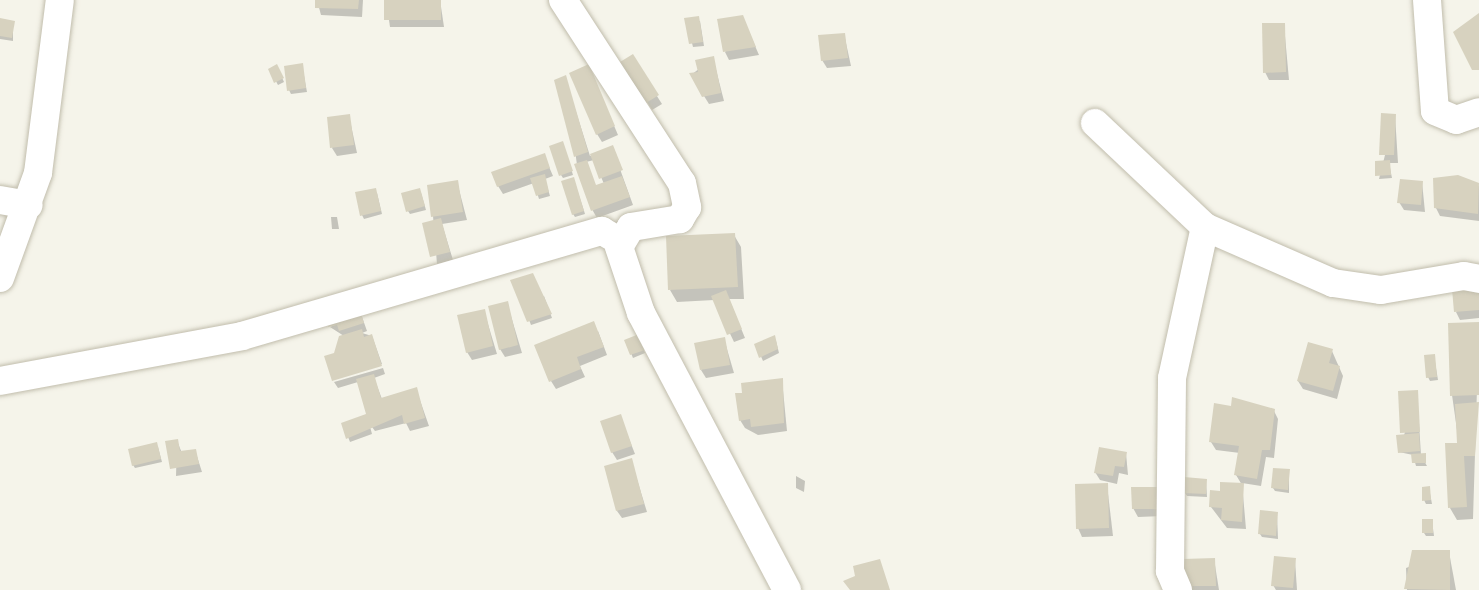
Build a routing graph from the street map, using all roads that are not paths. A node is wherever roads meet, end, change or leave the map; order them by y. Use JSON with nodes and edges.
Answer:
{"nodes":[{"id":1,"x":60,"y":0,"type":"edge"},
{"id":2,"x":563,"y":0,"type":"edge"},
{"id":3,"x":1427,"y":0,"type":"edge"},
{"id":4,"x":1479,"y":112,"type":"edge"},
{"id":5,"x":1095,"y":123,"type":"dead end"},
{"id":6,"x":0,"y":200,"type":"edge"},
{"id":7,"x":29,"y":205,"type":"junction"},
{"id":8,"x":1205,"y":227,"type":"junction"},
{"id":9,"x":619,"y":241,"type":"junction"},
{"id":10,"x":0,"y":278,"type":"edge"},
{"id":11,"x":1479,"y":279,"type":"edge"},
{"id":12,"x":0,"y":381,"type":"edge"},
{"id":13,"x":787,"y":590,"type":"edge"},
{"id":14,"x":1178,"y":590,"type":"edge"}],
"edges":[{"from":1,"to":7,"type":"street"},
{"from":2,"to":9,"type":"street"},
{"from":3,"to":4,"type":"street"},
{"from":5,"to":8,"type":"street"},
{"from":6,"to":7,"type":"street"},
{"from":7,"to":10,"type":"street"},
{"from":8,"to":11,"type":"street"},
{"from":8,"to":14,"type":"street"},
{"from":9,"to":12,"type":"street"},
{"from":9,"to":13,"type":"street"}]}
